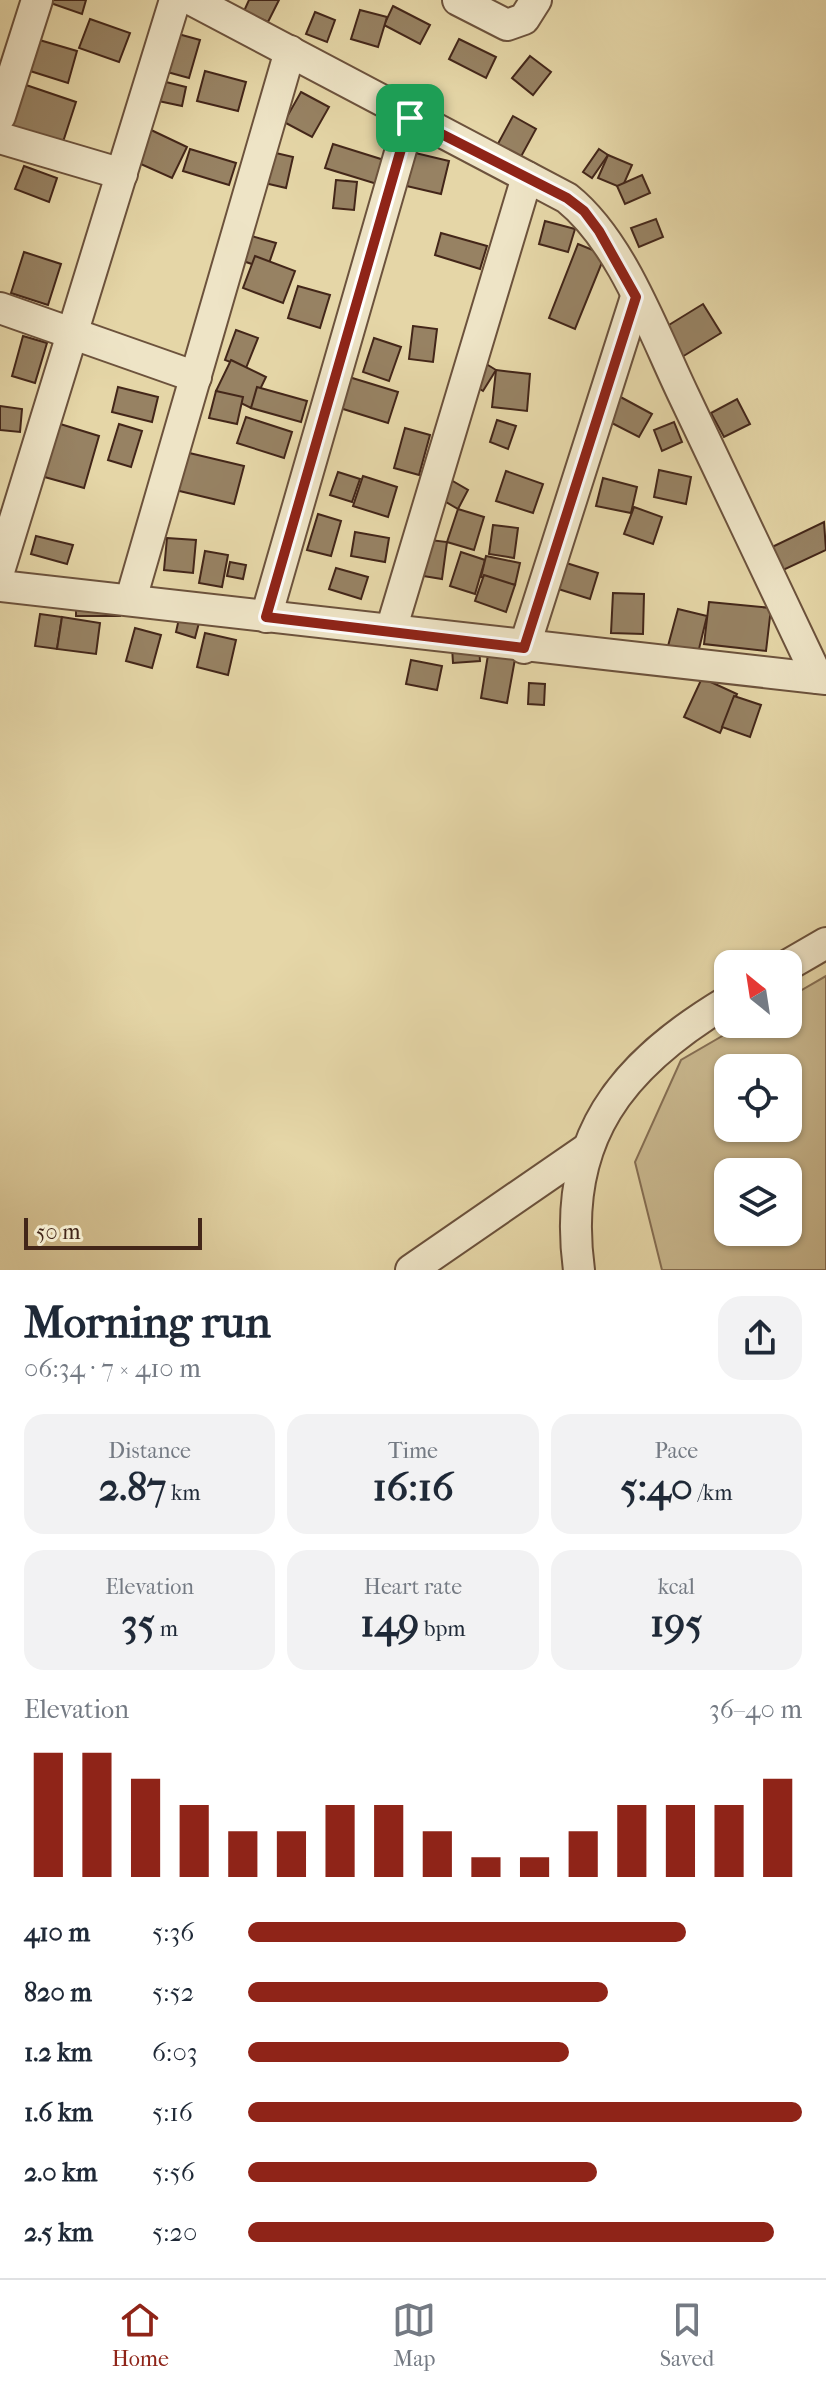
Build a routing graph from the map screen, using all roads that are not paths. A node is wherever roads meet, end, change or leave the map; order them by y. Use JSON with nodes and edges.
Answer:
{"nodes":[{"id":1,"x":37,"y":0,"type":"edge"},
{"id":2,"x":175,"y":0,"type":"edge"},
{"id":3,"x":192,"y":0,"type":"edge"},
{"id":4,"x":458,"y":0,"type":"edge"},
{"id":5,"x":536,"y":0,"type":"edge"},
{"id":6,"x":290,"y":51,"type":"junction"},
{"id":7,"x":0,"y":116,"type":"edge"},
{"id":8,"x":410,"y":118,"type":"junction"},
{"id":9,"x":0,"y":138,"type":"edge"},
{"id":10,"x":122,"y":174,"type":"junction"},
{"id":11,"x":527,"y":177,"type":"junction"},
{"id":12,"x":636,"y":297,"type":"junction"},
{"id":13,"x":0,"y":308,"type":"edge"},
{"id":14,"x":72,"y":332,"type":"junction"},
{"id":15,"x":196,"y":377,"type":"junction"},
{"id":16,"x":0,"y":568,"type":"edge"},
{"id":17,"x":0,"y":586,"type":"edge"},
{"id":18,"x":131,"y":599,"type":"junction"},
{"id":19,"x":266,"y":617,"type":"junction"},
{"id":20,"x":391,"y":630,"type":"junction"},
{"id":21,"x":524,"y":648,"type":"junction"},
{"id":22,"x":822,"y":678,"type":"edge"},
{"id":23,"x":826,"y":943,"type":"edge"},
{"id":24,"x":802,"y":957,"type":"edge"},
{"id":25,"x":714,"y":1011,"type":"edge"},
{"id":26,"x":588,"y":1148,"type":"junction"},
{"id":27,"x":411,"y":1270,"type":"edge"},
{"id":28,"x":579,"y":1270,"type":"edge"}],
"edges":[{"from":1,"to":7,"type":"street"},
{"from":2,"to":10,"type":"street"},
{"from":3,"to":6,"type":"street"},
{"from":4,"to":5,"type":"street"},
{"from":6,"to":8,"type":"street"},
{"from":6,"to":15,"type":"street"},
{"from":8,"to":11,"type":"street"},
{"from":8,"to":19,"type":"street"},
{"from":9,"to":10,"type":"street"},
{"from":10,"to":14,"type":"street"},
{"from":11,"to":12,"type":"street"},
{"from":11,"to":20,"type":"street"},
{"from":12,"to":21,"type":"street"},
{"from":12,"to":22,"type":"street"},
{"from":13,"to":14,"type":"street"},
{"from":14,"to":15,"type":"street"},
{"from":14,"to":16,"type":"street"},
{"from":15,"to":18,"type":"street"},
{"from":17,"to":18,"type":"street"},
{"from":18,"to":19,"type":"street"},
{"from":19,"to":20,"type":"street"},
{"from":20,"to":21,"type":"street"},
{"from":21,"to":22,"type":"street"},
{"from":23,"to":24,"type":"street"},
{"from":25,"to":26,"type":"street"},
{"from":26,"to":27,"type":"street"},
{"from":26,"to":28,"type":"street"}]}
